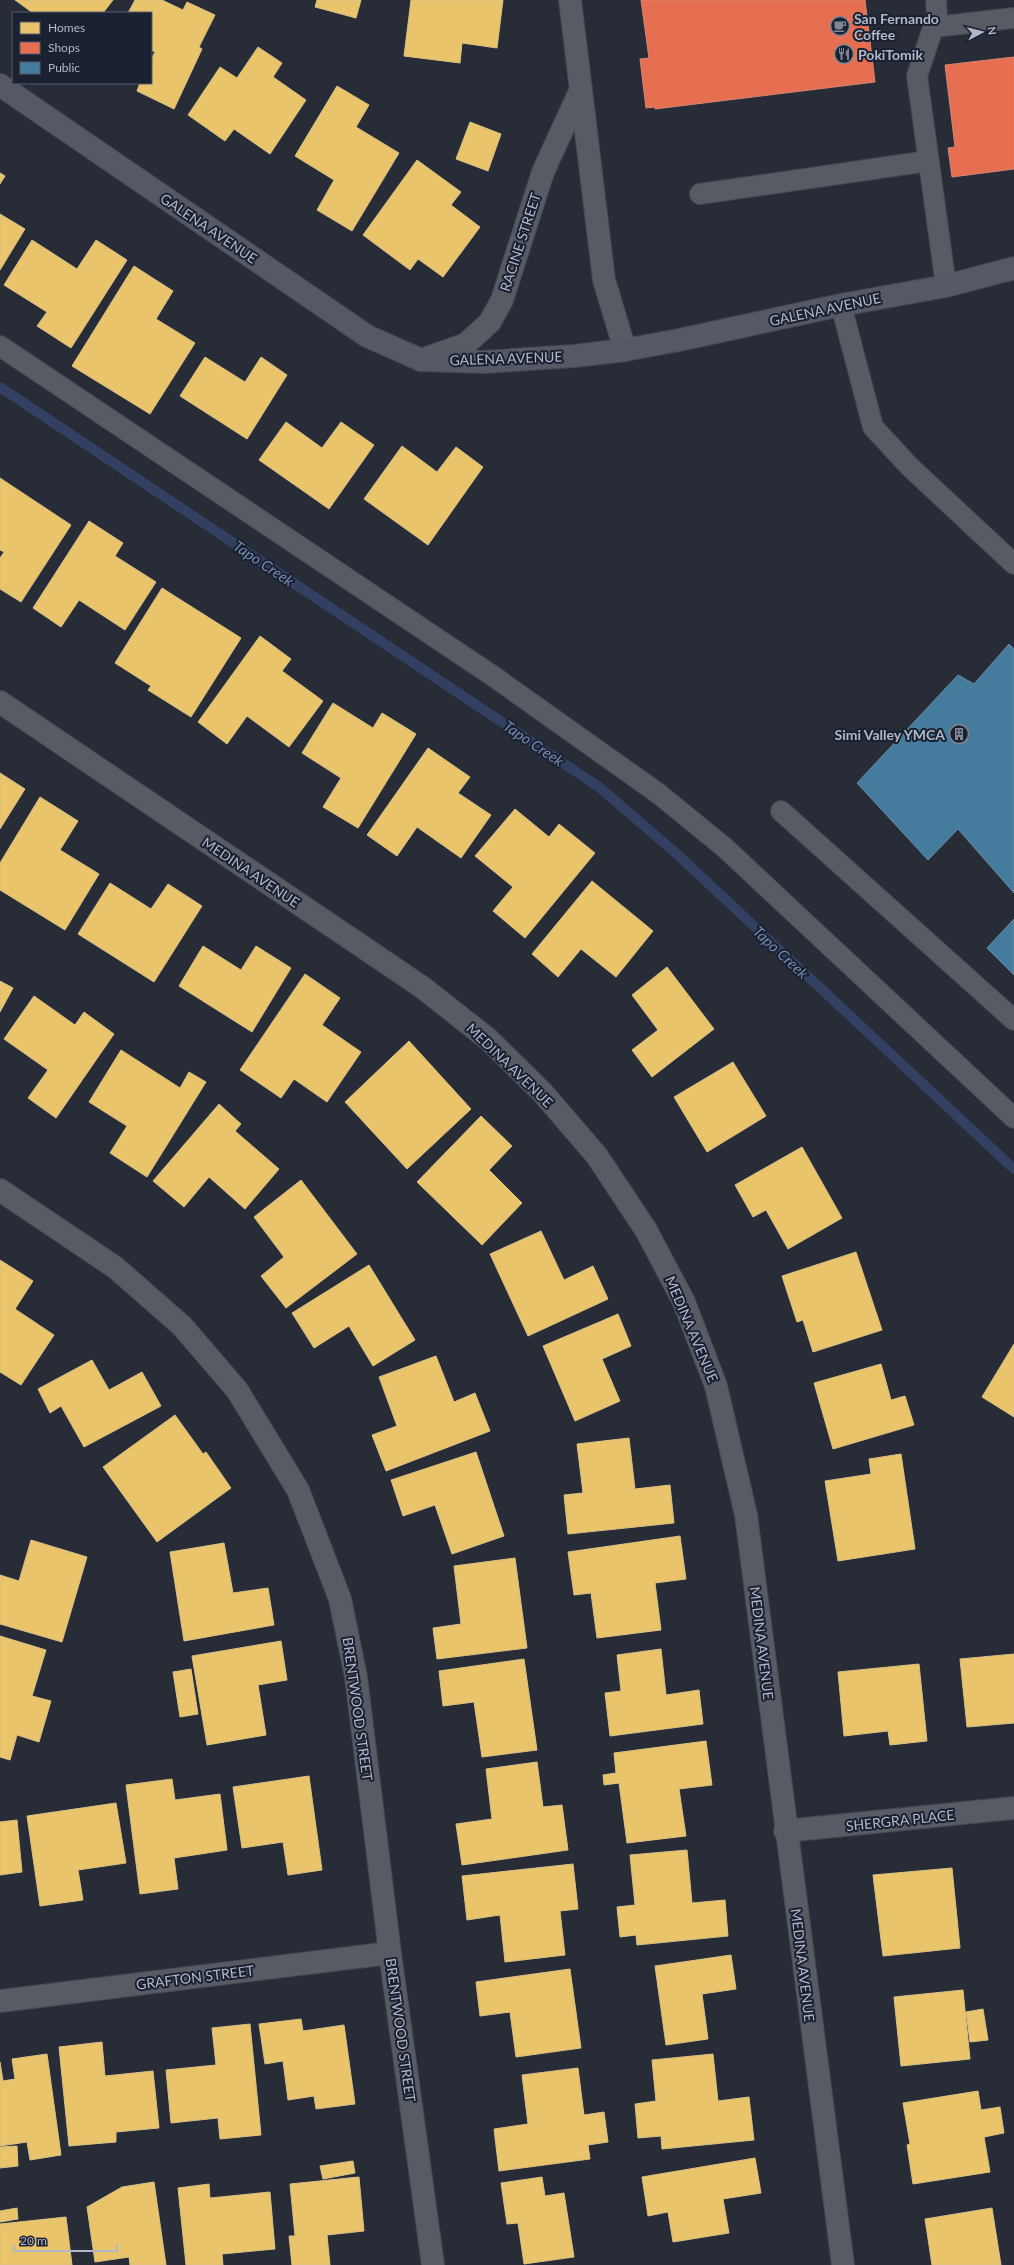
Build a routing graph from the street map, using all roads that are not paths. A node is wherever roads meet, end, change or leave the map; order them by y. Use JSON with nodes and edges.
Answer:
{"nodes":[{"id":1,"x":570,"y":0,"type":"edge"},
{"id":2,"x":936,"y":0,"type":"edge"},
{"id":3,"x":1014,"y":18,"type":"edge"},
{"id":4,"x":934,"y":27,"type":"junction"},
{"id":5,"x":0,"y":85,"type":"edge"},
{"id":6,"x":581,"y":89,"type":"junction"},
{"id":7,"x":928,"y":161,"type":"junction"},
{"id":8,"x":700,"y":194,"type":"dead end"},
{"id":9,"x":1014,"y":268,"type":"edge"},
{"id":10,"x":946,"y":286,"type":"junction"},
{"id":11,"x":841,"y":305,"type":"junction"},
{"id":12,"x":0,"y":346,"type":"edge"},
{"id":13,"x":625,"y":350,"type":"junction"},
{"id":14,"x":421,"y":360,"type":"junction"},
{"id":15,"x":1014,"y":564,"type":"edge"},
{"id":16,"x":0,"y":702,"type":"edge"},
{"id":17,"x":781,"y":811,"type":"dead end"},
{"id":18,"x":1014,"y":1020,"type":"edge"},
{"id":19,"x":1014,"y":1118,"type":"edge"},
{"id":20,"x":0,"y":1190,"type":"edge"},
{"id":21,"x":1014,"y":1808,"type":"edge"},
{"id":22,"x":786,"y":1831,"type":"junction"},
{"id":23,"x":390,"y":1953,"type":"junction"},
{"id":24,"x":0,"y":2001,"type":"edge"},
{"id":25,"x":433,"y":2265,"type":"edge"},
{"id":26,"x":842,"y":2265,"type":"edge"}],
"edges":[{"from":1,"to":6,"type":"street"},
{"from":2,"to":4,"type":"lane"},
{"from":3,"to":4,"type":"lane"},
{"from":4,"to":7,"type":"lane"},
{"from":5,"to":14,"type":"street","name":"GALENA AVENUE"},
{"from":6,"to":13,"type":"street"},
{"from":6,"to":14,"type":"street","name":"RACINE STREET"},
{"from":7,"to":8,"type":"lane"},
{"from":7,"to":10,"type":"lane"},
{"from":9,"to":10,"type":"street","name":"GALENA AVENUE"},
{"from":10,"to":11,"type":"street","name":"GALENA AVENUE"},
{"from":11,"to":13,"type":"street","name":"GALENA AVENUE"},
{"from":11,"to":15,"type":"lane"},
{"from":12,"to":19,"type":"lane"},
{"from":13,"to":14,"type":"street","name":"GALENA AVENUE"},
{"from":16,"to":22,"type":"street","name":"MEDINA AVENUE"},
{"from":17,"to":18,"type":"lane"},
{"from":20,"to":23,"type":"street","name":"BRENTWOOD STREET"},
{"from":21,"to":22,"type":"street","name":"SHERGRA PLACE"},
{"from":22,"to":26,"type":"street","name":"MEDINA AVENUE"},
{"from":23,"to":24,"type":"street","name":"GRAFTON STREET"},
{"from":23,"to":25,"type":"street","name":"BRENTWOOD STREET"}]}
